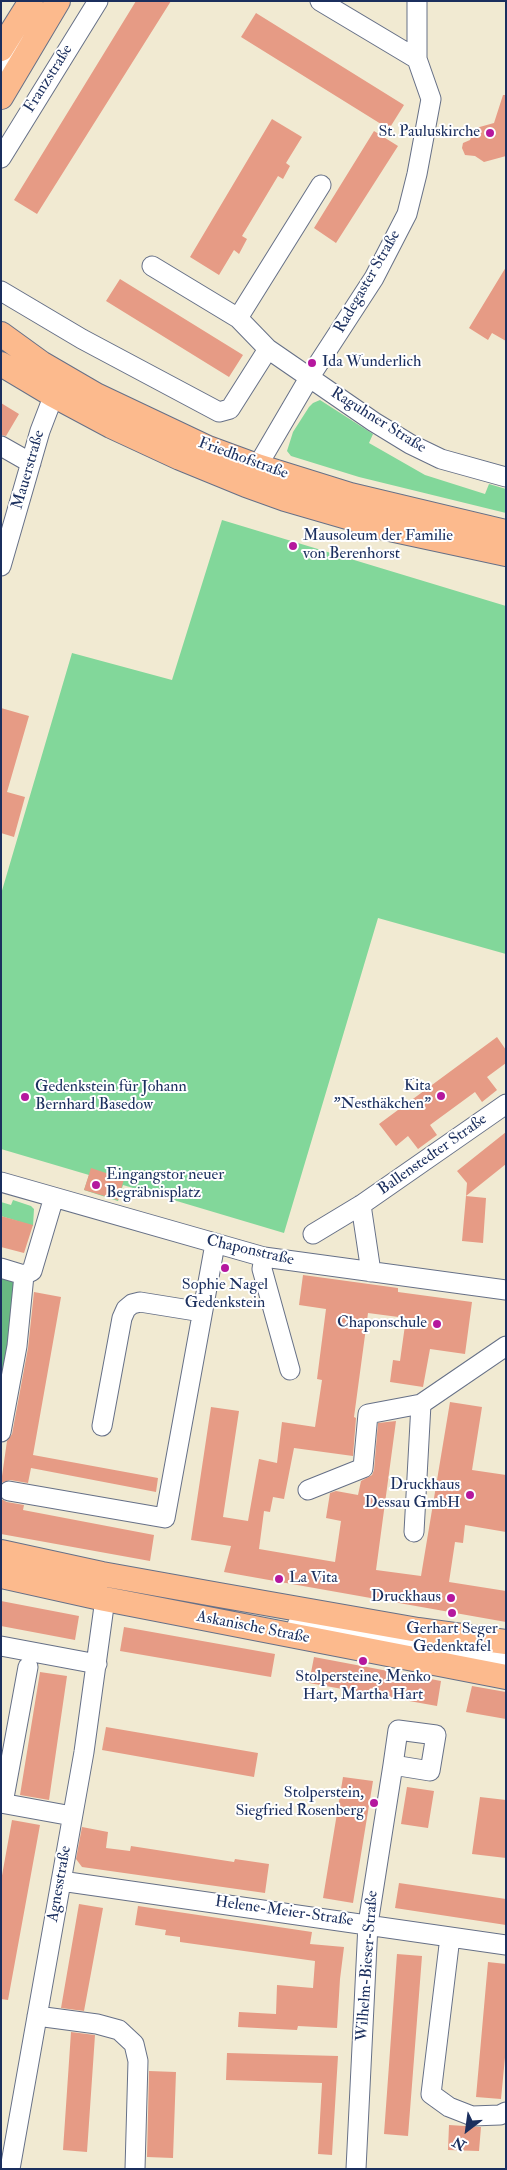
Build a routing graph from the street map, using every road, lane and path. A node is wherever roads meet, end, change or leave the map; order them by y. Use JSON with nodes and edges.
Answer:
{"nodes":[{"id":1,"x":31,"y":1,"type":"edge"},
{"id":2,"x":40,"y":1,"type":"edge"},
{"id":3,"x":48,"y":1,"type":"edge"},
{"id":4,"x":58,"y":1,"type":"edge"},
{"id":5,"x":98,"y":1,"type":"edge"},
{"id":6,"x":320,"y":1,"type":"edge"},
{"id":7,"x":417,"y":1,"type":"edge"},
{"id":8,"x":1,"y":49,"type":"edge"},
{"id":9,"x":417,"y":59,"type":"junction"},
{"id":10,"x":1,"y":65,"type":"edge"},
{"id":11,"x":1,"y":79,"type":"edge"},
{"id":12,"x":1,"y":97,"type":"edge"},
{"id":13,"x":1,"y":158,"type":"edge"},
{"id":14,"x":321,"y":185,"type":"dead end"},
{"id":15,"x":152,"y":266,"type":"dead end"},
{"id":16,"x":1,"y":291,"type":"edge"},
{"id":17,"x":238,"y":318,"type":"junction"},
{"id":18,"x":1,"y":334,"type":"edge"},
{"id":19,"x":268,"y":349,"type":"junction"},
{"id":20,"x":1,"y":364,"type":"edge"},
{"id":21,"x":309,"y":378,"type":"junction"},
{"id":22,"x":58,"y":386,"type":"junction"},
{"id":23,"x":1,"y":446,"type":"edge"},
{"id":24,"x":31,"y":463,"type":"junction"},
{"id":25,"x":252,"y":476,"type":"junction"},
{"id":26,"x":506,"y":477,"type":"edge"},
{"id":27,"x":506,"y":532,"type":"edge"},
{"id":28,"x":506,"y":554,"type":"edge"},
{"id":29,"x":1,"y":566,"type":"edge"},
{"id":30,"x":506,"y":1104,"type":"edge"},
{"id":31,"x":1,"y":1182,"type":"edge"},
{"id":32,"x":54,"y":1197,"type":"junction"},
{"id":33,"x":361,"y":1205,"type":"junction"},
{"id":34,"x":313,"y":1234,"type":"dead end"},
{"id":35,"x":215,"y":1244,"type":"junction"},
{"id":36,"x":264,"y":1258,"type":"junction"},
{"id":37,"x":1,"y":1268,"type":"edge"},
{"id":38,"x":371,"y":1272,"type":"junction"},
{"id":39,"x":24,"y":1275,"type":"junction"},
{"id":40,"x":506,"y":1290,"type":"edge"},
{"id":41,"x":202,"y":1312,"type":"junction"},
{"id":42,"x":506,"y":1346,"type":"edge"},
{"id":43,"x":290,"y":1370,"type":"dead end"},
{"id":44,"x":421,"y":1404,"type":"junction"},
{"id":45,"x":102,"y":1426,"type":"dead end"},
{"id":46,"x":1,"y":1432,"type":"edge"},
{"id":47,"x":308,"y":1490,"type":"dead end"},
{"id":48,"x":9,"y":1491,"type":"dead end"},
{"id":49,"x":414,"y":1532,"type":"dead end"},
{"id":50,"x":1,"y":1552,"type":"edge"},
{"id":51,"x":1,"y":1560,"type":"edge"},
{"id":52,"x":1,"y":1568,"type":"edge"},
{"id":53,"x":1,"y":1576,"type":"edge"},
{"id":54,"x":105,"y":1599,"type":"junction"},
{"id":55,"x":506,"y":1642,"type":"edge"},
{"id":56,"x":1,"y":1646,"type":"edge"},
{"id":57,"x":506,"y":1654,"type":"edge"},
{"id":58,"x":506,"y":1661,"type":"edge"},
{"id":59,"x":97,"y":1664,"type":"junction"},
{"id":60,"x":28,"y":1667,"type":"dead end"},
{"id":61,"x":506,"y":1677,"type":"edge"},
{"id":62,"x":393,"y":1765,"type":"dead end"},
{"id":63,"x":2,"y":1803,"type":"edge"},
{"id":64,"x":72,"y":1816,"type":"junction"},
{"id":65,"x":61,"y":1881,"type":"junction"},
{"id":66,"x":368,"y":1924,"type":"junction"},
{"id":67,"x":450,"y":1936,"type":"junction"},
{"id":68,"x":506,"y":1945,"type":"edge"},
{"id":69,"x":36,"y":2016,"type":"junction"},
{"id":70,"x":506,"y":2112,"type":"edge"},
{"id":71,"x":10,"y":2169,"type":"edge"},
{"id":72,"x":135,"y":2169,"type":"edge"},
{"id":73,"x":356,"y":2169,"type":"edge"}],
"edges":[{"from":1,"to":8,"type":"main road"},
{"from":2,"to":10,"type":"street"},
{"from":3,"to":11,"type":"street"},
{"from":4,"to":12,"type":"main road","name":"Franzstraße"},
{"from":5,"to":13,"type":"street","name":"Franzstraße"},
{"from":6,"to":9,"type":"street"},
{"from":7,"to":9,"type":"street","name":"Radegaster Straße"},
{"from":9,"to":21,"type":"street","name":"Radegaster Straße"},
{"from":14,"to":17,"type":"street"},
{"from":15,"to":17,"type":"street"},
{"from":16,"to":19,"type":"street"},
{"from":17,"to":19,"type":"street"},
{"from":18,"to":22,"type":"main road","name":"Friedhofstraße"},
{"from":19,"to":21,"type":"street"},
{"from":20,"to":22,"type":"main road","name":"Friedhofstraße"},
{"from":21,"to":25,"type":"street","name":"Radegaster Straße"},
{"from":21,"to":26,"type":"street","name":"Raguhner Straße"},
{"from":22,"to":24,"type":"street","name":"Mauerstraße"},
{"from":22,"to":25,"type":"main road","name":"Friedhofstraße"},
{"from":23,"to":24,"type":"street"},
{"from":24,"to":29,"type":"street","name":"Mauerstraße"},
{"from":25,"to":27,"type":"main road","name":"Friedhofstraße"},
{"from":25,"to":28,"type":"main road","name":"Friedhofstraße"},
{"from":30,"to":33,"type":"street","name":"Ballenstedter Straße"},
{"from":31,"to":32,"type":"street","name":"Chaponstraße"},
{"from":32,"to":35,"type":"street","name":"Chaponstraße"},
{"from":32,"to":39,"type":"street"},
{"from":33,"to":34,"type":"street","name":"Ballenstedter Straße"},
{"from":33,"to":38,"type":"street","name":"Ballenstedter Straße"},
{"from":35,"to":36,"type":"street","name":"Chaponstraße"},
{"from":35,"to":41,"type":"street"},
{"from":36,"to":38,"type":"street","name":"Chaponstraße"},
{"from":36,"to":43,"type":"street"},
{"from":37,"to":39,"type":"street"},
{"from":38,"to":40,"type":"street","name":"Chaponstraße"},
{"from":39,"to":46,"type":"street"},
{"from":41,"to":45,"type":"street"},
{"from":41,"to":48,"type":"street"},
{"from":42,"to":44,"type":"street"},
{"from":44,"to":47,"type":"street"},
{"from":44,"to":49,"type":"street"},
{"from":50,"to":55,"type":"main road","name":"Askanische Straße"},
{"from":51,"to":57,"type":"street"},
{"from":52,"to":58,"type":"street"},
{"from":53,"to":54,"type":"main road","name":"Askanische Straße"},
{"from":54,"to":59,"type":"street","name":"Agnesstraße"},
{"from":54,"to":61,"type":"main road","name":"Askanische Straße"},
{"from":56,"to":59,"type":"street"},
{"from":59,"to":64,"type":"street","name":"Agnesstraße"},
{"from":60,"to":63,"type":"street"},
{"from":62,"to":66,"type":"street","name":"Wilhelm-Bieser-Straße"},
{"from":63,"to":64,"type":"street"},
{"from":64,"to":65,"type":"street","name":"Agnesstraße"},
{"from":65,"to":66,"type":"street","name":"Helene-Meier-Straße"},
{"from":65,"to":69,"type":"street","name":"Agnesstraße"},
{"from":66,"to":67,"type":"street","name":"Helene-Meier-Straße"},
{"from":66,"to":73,"type":"street","name":"Wilhelm-Bieser-Straße"},
{"from":67,"to":68,"type":"street","name":"Helene-Meier-Straße"},
{"from":67,"to":70,"type":"street"},
{"from":69,"to":71,"type":"street","name":"Agnesstraße"},
{"from":69,"to":72,"type":"street"}]}
